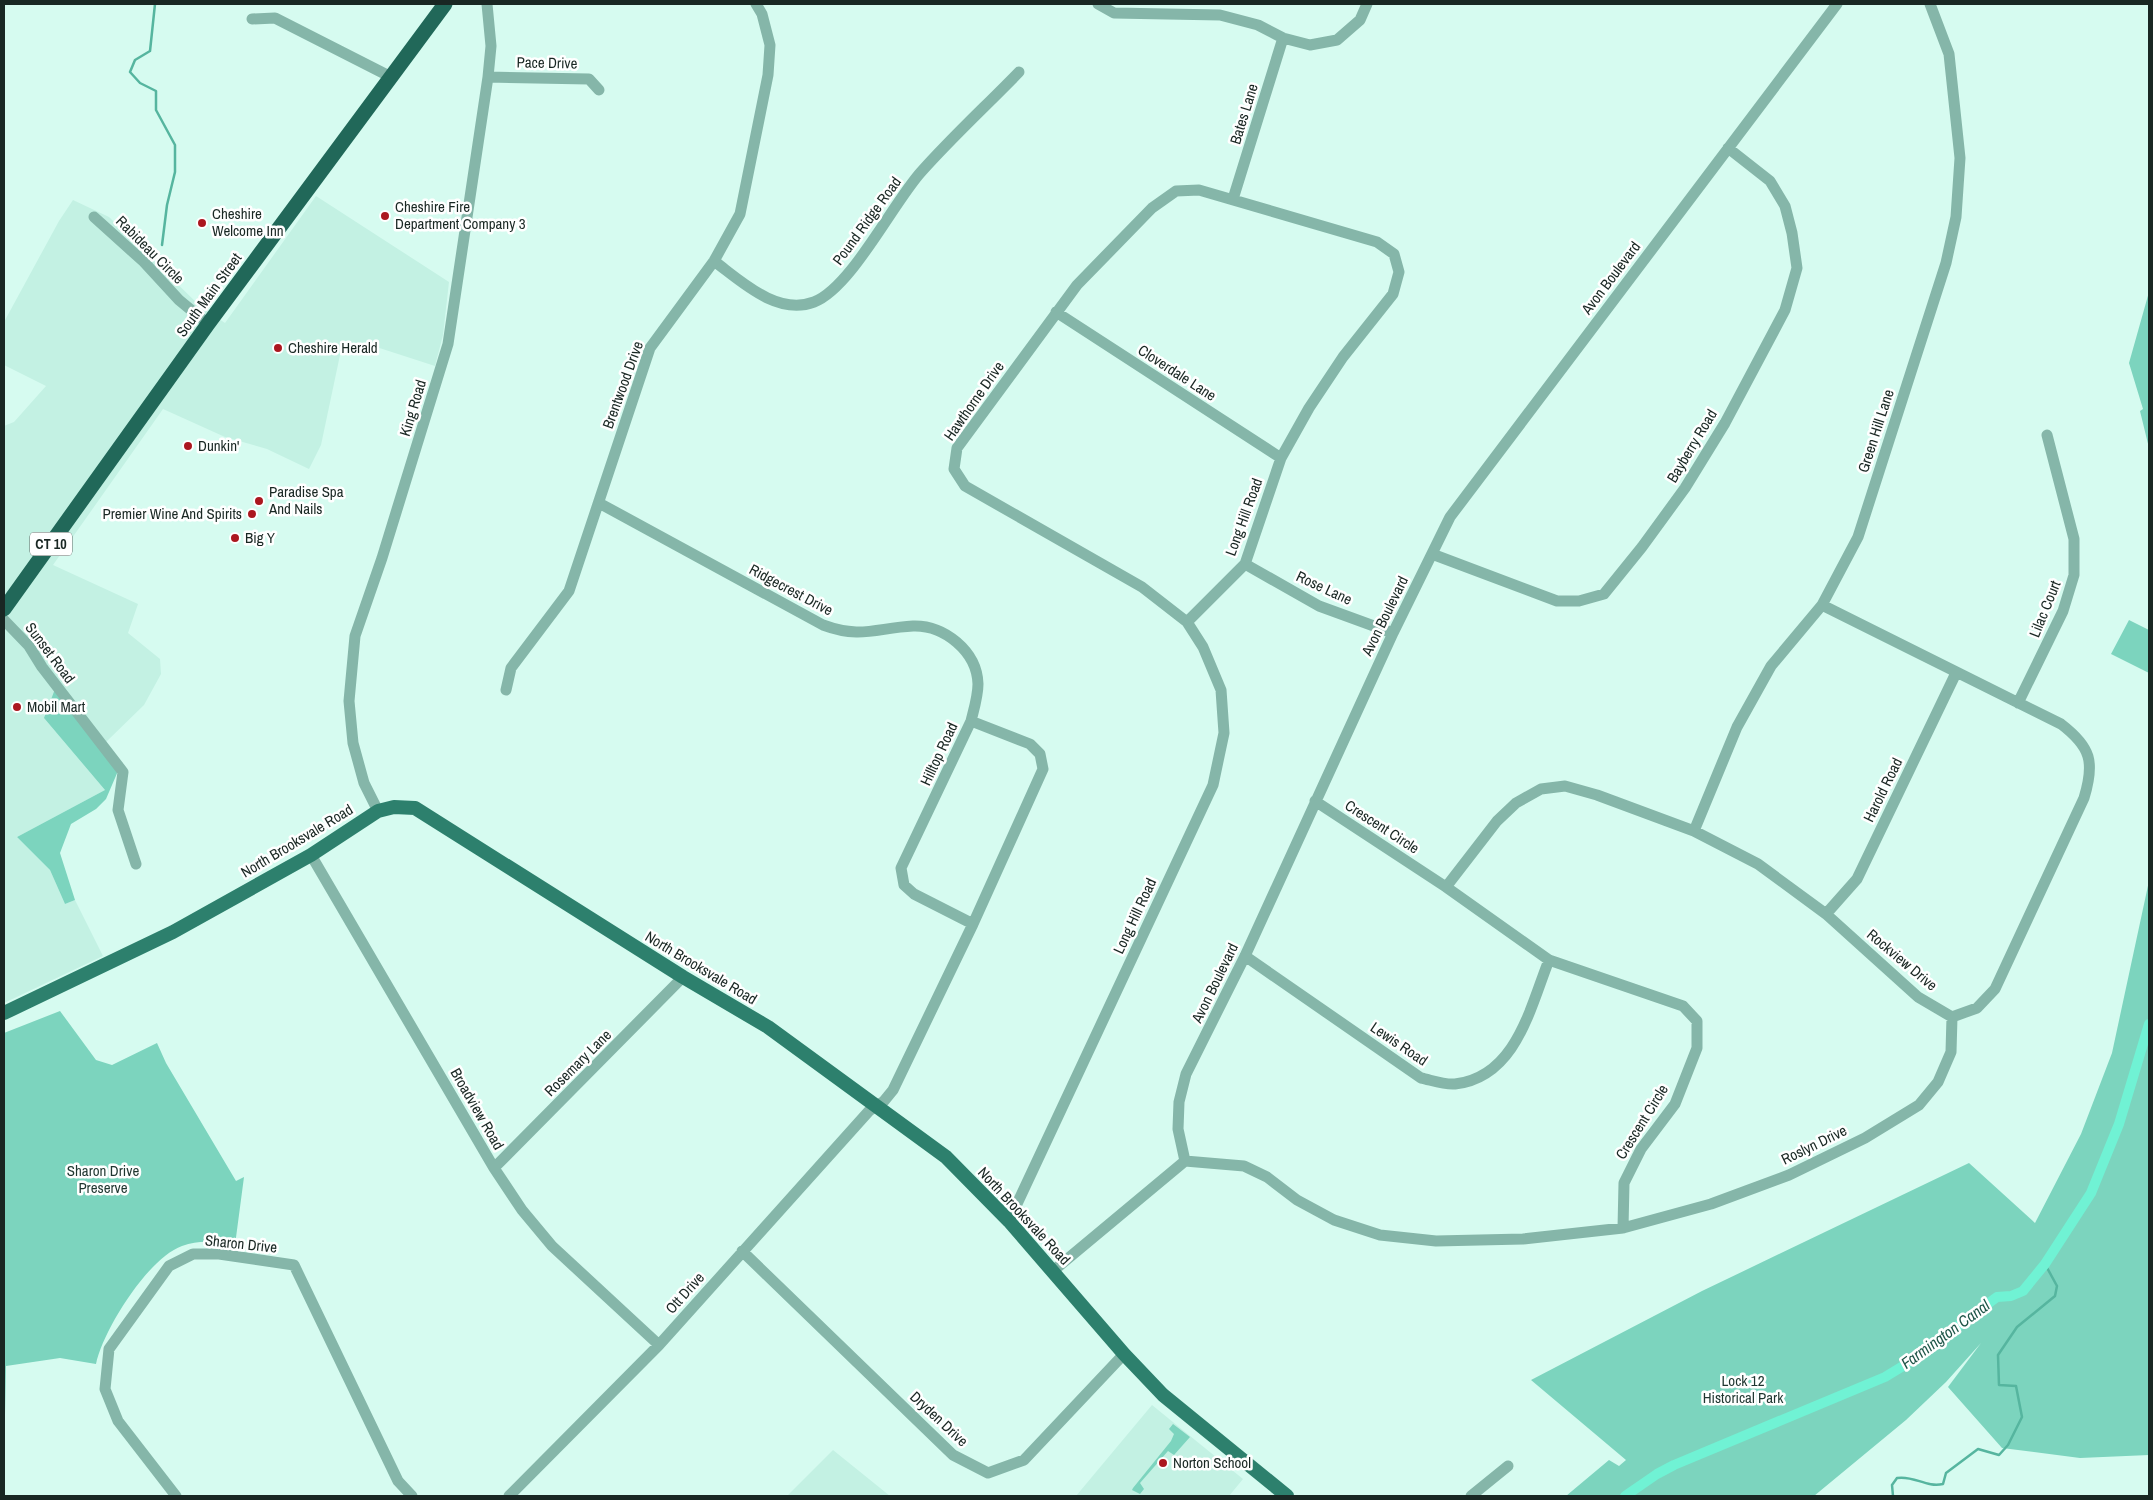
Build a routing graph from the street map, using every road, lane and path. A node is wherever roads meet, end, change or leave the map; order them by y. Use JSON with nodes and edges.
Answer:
{"nodes":[{"id":1,"x":445,"y":4,"type":"edge"},
{"id":2,"x":487,"y":4,"type":"edge"},
{"id":3,"x":756,"y":4,"type":"edge"},
{"id":4,"x":1098,"y":4,"type":"edge"},
{"id":5,"x":1367,"y":4,"type":"edge"},
{"id":6,"x":1837,"y":4,"type":"edge"},
{"id":7,"x":1930,"y":4,"type":"edge"},
{"id":8,"x":252,"y":20,"type":"dead end"},
{"id":9,"x":1283,"y":38,"type":"junction"},
{"id":10,"x":1020,"y":72,"type":"dead end"},
{"id":11,"x":391,"y":77,"type":"junction"},
{"id":12,"x":488,"y":77,"type":"junction"},
{"id":13,"x":599,"y":90,"type":"dead end"},
{"id":14,"x":1728,"y":148,"type":"junction"},
{"id":15,"x":1233,"y":199,"type":"junction"},
{"id":16,"x":94,"y":217,"type":"dead end"},
{"id":17,"x":714,"y":260,"type":"junction"},
{"id":18,"x":1056,"y":312,"type":"junction"},
{"id":19,"x":208,"y":324,"type":"junction"},
{"id":20,"x":2046,"y":435,"type":"dead end"},
{"id":21,"x":1281,"y":458,"type":"junction"},
{"id":22,"x":599,"y":503,"type":"junction"},
{"id":23,"x":1432,"y":554,"type":"junction"},
{"id":24,"x":1245,"y":564,"type":"junction"},
{"id":25,"x":1822,"y":605,"type":"junction"},
{"id":26,"x":4,"y":609,"type":"edge"},
{"id":27,"x":4,"y":620,"type":"edge"},
{"id":28,"x":1187,"y":622,"type":"junction"},
{"id":29,"x":1393,"y":633,"type":"junction"},
{"id":30,"x":1956,"y":673,"type":"junction"},
{"id":31,"x":506,"y":690,"type":"dead end"},
{"id":32,"x":2018,"y":702,"type":"junction"},
{"id":33,"x":971,"y":721,"type":"junction"},
{"id":34,"x":1315,"y":801,"type":"junction"},
{"id":35,"x":378,"y":811,"type":"junction"},
{"id":36,"x":1694,"y":831,"type":"junction"},
{"id":37,"x":311,"y":855,"type":"junction"},
{"id":38,"x":136,"y":864,"type":"dead end"},
{"id":39,"x":1446,"y":887,"type":"junction"},
{"id":40,"x":1826,"y":914,"type":"junction"},
{"id":41,"x":973,"y":924,"type":"junction"},
{"id":42,"x":1245,"y":956,"type":"junction"},
{"id":43,"x":1549,"y":960,"type":"junction"},
{"id":44,"x":682,"y":977,"type":"junction"},
{"id":45,"x":4,"y":1013,"type":"edge"},
{"id":46,"x":1952,"y":1017,"type":"junction"},
{"id":47,"x":877,"y":1106,"type":"junction"},
{"id":48,"x":1185,"y":1161,"type":"junction"},
{"id":49,"x":494,"y":1168,"type":"junction"},
{"id":50,"x":1009,"y":1221,"type":"junction"},
{"id":51,"x":1623,"y":1228,"type":"junction"},
{"id":52,"x":742,"y":1251,"type":"junction"},
{"id":53,"x":1053,"y":1271,"type":"junction"},
{"id":54,"x":659,"y":1345,"type":"junction"},
{"id":55,"x":1124,"y":1354,"type":"junction"},
{"id":56,"x":1508,"y":1466,"type":"dead end"},
{"id":57,"x":176,"y":1496,"type":"edge"},
{"id":58,"x":412,"y":1496,"type":"edge"},
{"id":59,"x":510,"y":1496,"type":"edge"},
{"id":60,"x":1286,"y":1496,"type":"edge"},
{"id":61,"x":1471,"y":1496,"type":"edge"}],
"edges":[{"from":1,"to":11,"type":"highway","name":"South Main Street","number":"CT 10"},
{"from":2,"to":12,"type":"street","name":"King Road"},
{"from":3,"to":17,"type":"street","name":"Brentwood Drive"},
{"from":4,"to":9,"type":"street"},
{"from":5,"to":9,"type":"street"},
{"from":6,"to":14,"type":"street","name":"Avon Boulevard"},
{"from":7,"to":25,"type":"street","name":"Green Hill Lane"},
{"from":8,"to":11,"type":"street"},
{"from":9,"to":15,"type":"street","name":"Bates Lane"},
{"from":10,"to":17,"type":"street","name":"Pound Ridge Road"},
{"from":11,"to":19,"type":"highway","name":"South Main Street","number":"CT 10"},
{"from":12,"to":13,"type":"street","name":"Pace Drive"},
{"from":12,"to":35,"type":"street","name":"King Road"},
{"from":14,"to":23,"type":"street","name":"Avon Boulevard"},
{"from":14,"to":23,"type":"street","name":"Bayberry Road"},
{"from":15,"to":18,"type":"street","name":"Hawthorne Drive"},
{"from":15,"to":21,"type":"street","name":"Long Hill Road"},
{"from":16,"to":19,"type":"street","name":"Rabideau Circle"},
{"from":17,"to":22,"type":"street","name":"Brentwood Drive"},
{"from":18,"to":21,"type":"street","name":"Cloverdale Lane"},
{"from":18,"to":28,"type":"street","name":"Hawthorne Drive"},
{"from":19,"to":26,"type":"highway","name":"South Main Street","number":"CT 10"},
{"from":20,"to":32,"type":"street","name":"Lilac Court"},
{"from":21,"to":24,"type":"street","name":"Long Hill Road"},
{"from":22,"to":31,"type":"street","name":"Brentwood Drive"},
{"from":22,"to":33,"type":"street","name":"Ridgecrest Drive"},
{"from":23,"to":29,"type":"street","name":"Avon Boulevard"},
{"from":24,"to":28,"type":"street","name":"Long Hill Road"},
{"from":24,"to":29,"type":"street","name":"Rose Lane"},
{"from":25,"to":30,"type":"street"},
{"from":25,"to":36,"type":"street","name":"Green Hill Lane"},
{"from":27,"to":38,"type":"street","name":"Sunset Road"},
{"from":28,"to":50,"type":"street","name":"Long Hill Road"},
{"from":29,"to":34,"type":"street","name":"Avon Boulevard"},
{"from":30,"to":32,"type":"street"},
{"from":30,"to":40,"type":"street","name":"Harold Road"},
{"from":32,"to":46,"type":"street"},
{"from":33,"to":41,"type":"street","name":"Hilltop Road"},
{"from":33,"to":41,"type":"street","name":"Hilltop Road"},
{"from":34,"to":39,"type":"street","name":"Crescent Circle"},
{"from":34,"to":42,"type":"street","name":"Avon Boulevard"},
{"from":35,"to":37,"type":"main road","name":"North Brooksvale Road"},
{"from":35,"to":44,"type":"main road","name":"North Brooksvale Road"},
{"from":36,"to":39,"type":"street","name":"Rockview Drive"},
{"from":36,"to":40,"type":"street","name":"Rockview Drive"},
{"from":37,"to":45,"type":"main road","name":"North Brooksvale Road"},
{"from":37,"to":49,"type":"street","name":"Broadview Road"},
{"from":39,"to":43,"type":"street","name":"Crescent Circle"},
{"from":40,"to":46,"type":"street","name":"Rockview Drive"},
{"from":41,"to":47,"type":"street","name":"Hilltop Road"},
{"from":42,"to":43,"type":"street","name":"Lewis Road"},
{"from":42,"to":48,"type":"street","name":"Avon Boulevard"},
{"from":43,"to":51,"type":"street","name":"Crescent Circle"},
{"from":44,"to":47,"type":"main road","name":"North Brooksvale Road"},
{"from":44,"to":49,"type":"street","name":"Rosemary Lane"},
{"from":46,"to":51,"type":"street","name":"Roslyn Drive"},
{"from":47,"to":50,"type":"main road","name":"North Brooksvale Road"},
{"from":47,"to":52,"type":"street","name":"Ott Drive"},
{"from":48,"to":51,"type":"street"},
{"from":48,"to":53,"type":"street"},
{"from":49,"to":54,"type":"street","name":"Broadview Road"},
{"from":50,"to":53,"type":"main road","name":"North Brooksvale Road"},
{"from":52,"to":54,"type":"street","name":"Ott Drive"},
{"from":52,"to":55,"type":"street","name":"Dryden Drive"},
{"from":53,"to":55,"type":"main road","name":"North Brooksvale Road"},
{"from":54,"to":59,"type":"street","name":"Ott Drive"},
{"from":55,"to":60,"type":"main road","name":"North Brooksvale Road"},
{"from":56,"to":61,"type":"street"},
{"from":57,"to":58,"type":"street","name":"Sharon Drive"}]}
